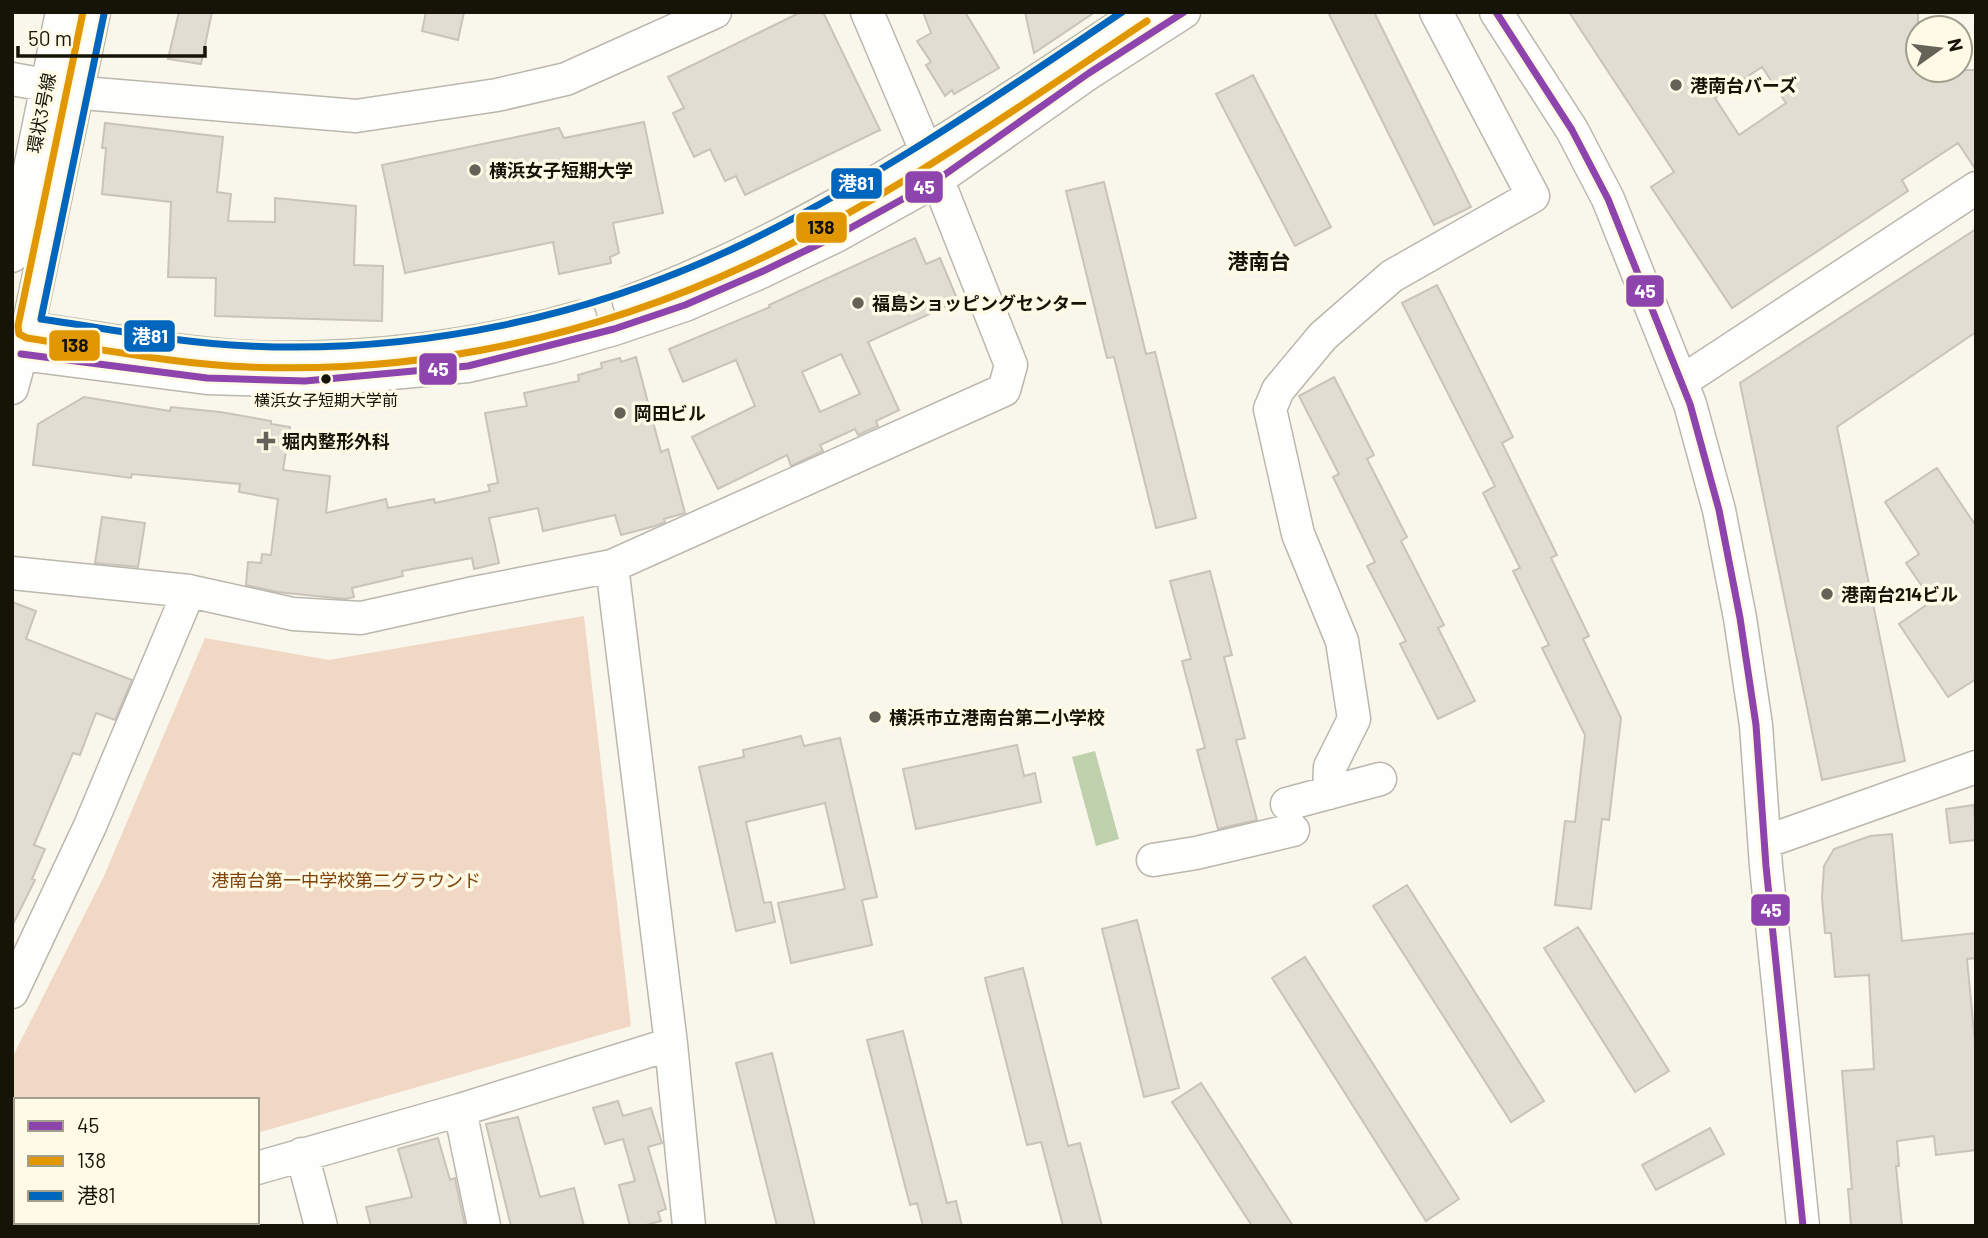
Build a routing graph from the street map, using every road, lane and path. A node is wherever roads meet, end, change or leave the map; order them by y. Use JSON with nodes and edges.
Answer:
{"nodes":[{"id":1,"x":62,"y":12,"type":"edge"},
{"id":2,"x":94,"y":12,"type":"edge"},
{"id":3,"x":715,"y":12,"type":"edge"},
{"id":4,"x":867,"y":12,"type":"edge"},
{"id":5,"x":1141,"y":12,"type":"edge"},
{"id":6,"x":1184,"y":12,"type":"edge"},
{"id":7,"x":1436,"y":12,"type":"edge"},
{"id":8,"x":1496,"y":12,"type":"edge"},
{"id":9,"x":12,"y":79,"type":"edge"},
{"id":10,"x":61,"y":88,"type":"junction"},
{"id":11,"x":932,"y":166,"type":"junction"},
{"id":12,"x":1976,"y":188,"type":"edge"},
{"id":13,"x":12,"y":256,"type":"edge"},
{"id":14,"x":18,"y":341,"type":"edge"},
{"id":15,"x":1681,"y":382,"type":"junction"},
{"id":16,"x":12,"y":388,"type":"edge"},
{"id":17,"x":612,"y":566,"type":"junction"},
{"id":18,"x":12,"y":573,"type":"edge"},
{"id":19,"x":189,"y":591,"type":"junction"},
{"id":20,"x":1976,"y":767,"type":"edge"},
{"id":21,"x":1380,"y":779,"type":"dead end"},
{"id":22,"x":1329,"y":793,"type":"junction"},
{"id":23,"x":1765,"y":842,"type":"junction"},
{"id":24,"x":1153,"y":860,"type":"dead end"},
{"id":25,"x":12,"y":992,"type":"edge"},
{"id":26,"x":671,"y":1044,"type":"junction"},
{"id":27,"x":460,"y":1110,"type":"junction"},
{"id":28,"x":302,"y":1154,"type":"junction"},
{"id":29,"x":259,"y":1167,"type":"edge"},
{"id":30,"x":321,"y":1226,"type":"edge"},
{"id":31,"x":484,"y":1226,"type":"edge"},
{"id":32,"x":689,"y":1226,"type":"edge"},
{"id":33,"x":1803,"y":1226,"type":"edge"}],
"edges":[{"from":1,"to":10,"type":"street","name":"環状3号線"},
{"from":2,"to":10,"type":"street","name":"環状3号線"},
{"from":3,"to":10,"type":"street"},
{"from":4,"to":11,"type":"street"},
{"from":5,"to":11,"type":"street"},
{"from":6,"to":11,"type":"street"},
{"from":7,"to":22,"type":"street"},
{"from":8,"to":15,"type":"street"},
{"from":9,"to":10,"type":"street"},
{"from":10,"to":13,"type":"street","name":"環状3号線"},
{"from":10,"to":14,"type":"street","name":"環状3号線"},
{"from":11,"to":14,"type":"street"},
{"from":11,"to":17,"type":"street"},
{"from":12,"to":15,"type":"street"},
{"from":14,"to":16,"type":"street","name":"環状3号線"},
{"from":15,"to":23,"type":"street"},
{"from":17,"to":19,"type":"street"},
{"from":17,"to":26,"type":"street"},
{"from":18,"to":19,"type":"street"},
{"from":19,"to":25,"type":"street"},
{"from":20,"to":23,"type":"street"},
{"from":21,"to":22,"type":"street"},
{"from":22,"to":24,"type":"street"},
{"from":23,"to":33,"type":"street"},
{"from":26,"to":27,"type":"street"},
{"from":26,"to":32,"type":"street"},
{"from":27,"to":28,"type":"street"},
{"from":27,"to":31,"type":"street"},
{"from":28,"to":29,"type":"street"},
{"from":28,"to":30,"type":"street"}]}
